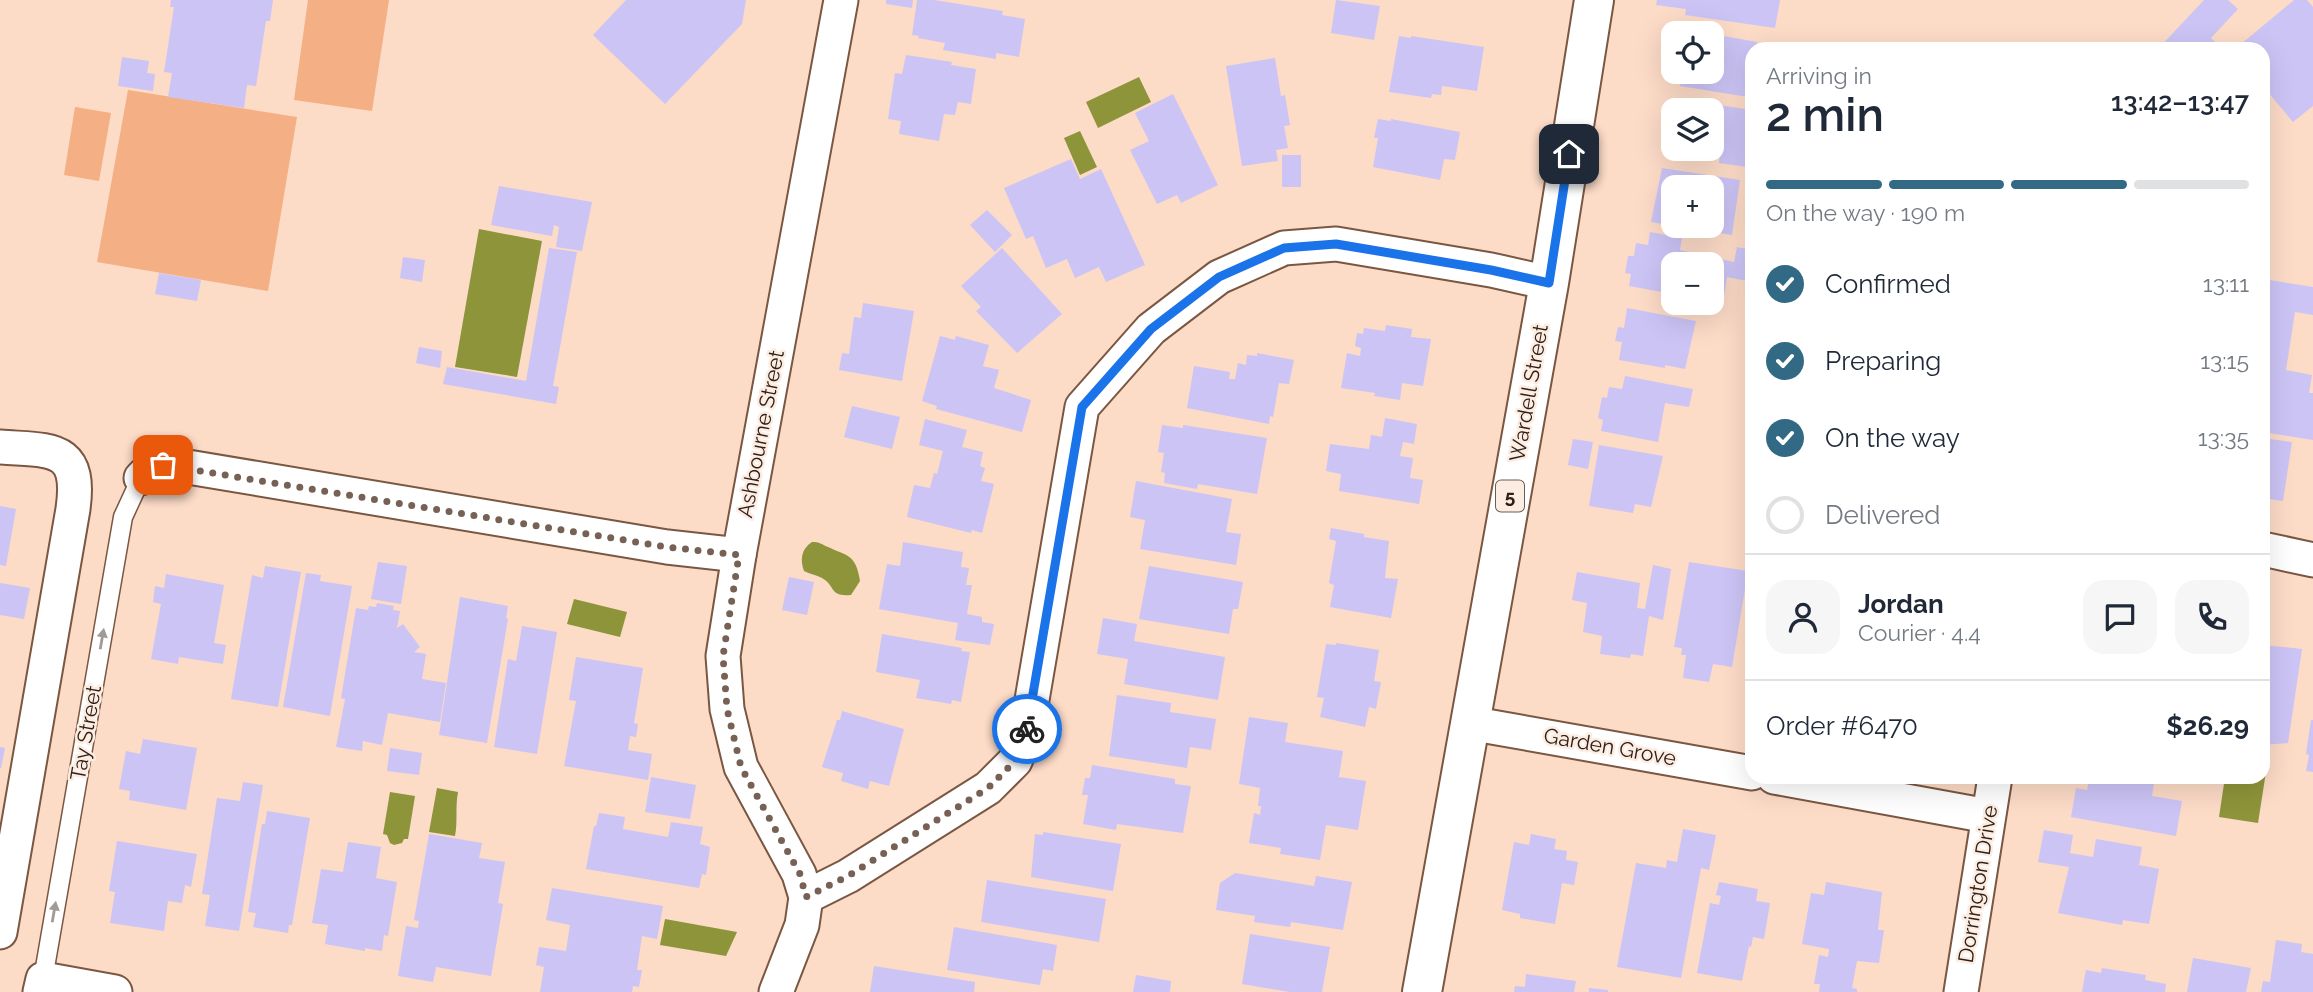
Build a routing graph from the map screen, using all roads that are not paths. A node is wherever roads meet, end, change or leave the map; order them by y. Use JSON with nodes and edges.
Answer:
{"nodes":[{"id":1,"x":841,"y":0,"type":"edge"},
{"id":2,"x":1594,"y":0,"type":"edge"},
{"id":3,"x":1549,"y":283,"type":"junction"},
{"id":4,"x":0,"y":447,"type":"edge"},
{"id":5,"x":141,"y":478,"type":"joint"},
{"id":6,"x":2270,"y":551,"type":"edge"},
{"id":7,"x":739,"y":555,"type":"junction"},
{"id":8,"x":2313,"y":560,"type":"edge"},
{"id":9,"x":1469,"y":723,"type":"junction"},
{"id":10,"x":1745,"y":772,"type":"edge"},
{"id":11,"x":1812,"y":784,"type":"edge"},
{"id":12,"x":1994,"y":784,"type":"edge"},
{"id":13,"x":1988,"y":816,"type":"junction"},
{"id":14,"x":806,"y":897,"type":"junction"},
{"id":15,"x":0,"y":932,"type":"edge"},
{"id":16,"x":41,"y":986,"type":"edge"},
{"id":17,"x":115,"y":992,"type":"edge"},
{"id":18,"x":776,"y":992,"type":"edge"},
{"id":19,"x":1422,"y":992,"type":"edge"},
{"id":20,"x":1961,"y":992,"type":"edge"}],
"edges":[{"from":1,"to":7,"type":"street","name":"Ashbourne Street"},
{"from":2,"to":3,"type":"highway","name":"Wardell Street","number":"5"},
{"from":3,"to":9,"type":"highway","name":"Wardell Street","number":"5"},
{"from":3,"to":14,"type":"street"},
{"from":4,"to":15,"type":"street"},
{"from":5,"to":7,"type":"street"},
{"from":16,"to":5,"type":"lane","name":"Tay Street","one_way":true},
{"from":6,"to":8,"type":"street"},
{"from":7,"to":14,"type":"street","name":"Ashbourne Street"},
{"from":9,"to":10,"type":"street","name":"Garden Grove"},
{"from":9,"to":19,"type":"highway","name":"Wardell Street","number":"5"},
{"from":11,"to":13,"type":"street"},
{"from":12,"to":13,"type":"street","name":"Dorrington Drive"},
{"from":13,"to":20,"type":"street","name":"Dorrington Drive"},
{"from":14,"to":18,"type":"street"},
{"from":16,"to":17,"type":"street"}]}
